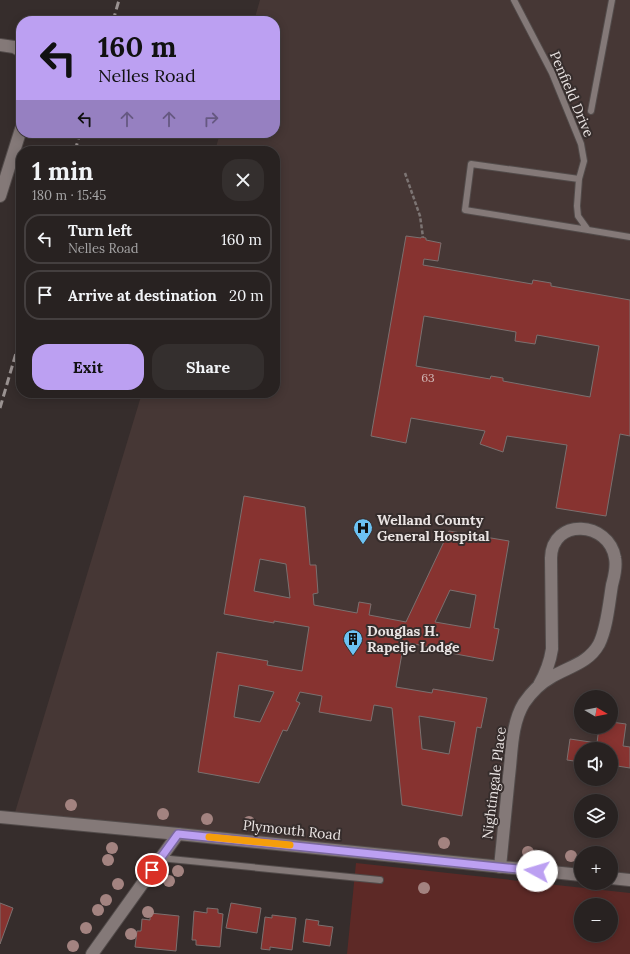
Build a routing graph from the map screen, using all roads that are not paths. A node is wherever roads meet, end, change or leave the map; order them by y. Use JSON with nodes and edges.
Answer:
{"nodes":[{"id":1,"x":514,"y":0,"type":"edge"},
{"id":2,"x":612,"y":0,"type":"edge"},
{"id":3,"x":0,"y":45,"type":"edge"},
{"id":4,"x":16,"y":48,"type":"edge"},
{"id":5,"x":591,"y":111,"type":"dead end"},
{"id":6,"x":18,"y":138,"type":"edge"},
{"id":7,"x":579,"y":179,"type":"junction"},
{"id":8,"x":0,"y":196,"type":"edge"},
{"id":9,"x":588,"y":230,"type":"junction"},
{"id":10,"x":630,"y":237,"type":"edge"},
{"id":11,"x":539,"y":685,"type":"junction"},
{"id":12,"x":0,"y":817,"type":"edge"},
{"id":13,"x":178,"y":834,"type":"junction"},
{"id":14,"x":160,"y":858,"type":"junction"},
{"id":15,"x":500,"y":867,"type":"junction"},
{"id":16,"x":574,"y":874,"type":"edge"},
{"id":17,"x":618,"y":879,"type":"edge"},
{"id":18,"x":380,"y":880,"type":"dead end"},
{"id":19,"x":630,"y":880,"type":"edge"},
{"id":20,"x":92,"y":954,"type":"edge"}],
"edges":[{"from":1,"to":7,"type":"lane","name":"Penfield Drive"},
{"from":2,"to":5,"type":"lane"},
{"from":3,"to":4,"type":"street"},
{"from":6,"to":8,"type":"street"},
{"from":7,"to":9,"type":"lane","name":"Penfield Drive"},
{"from":7,"to":9,"type":"lane"},
{"from":9,"to":10,"type":"lane"},
{"from":11,"to":11,"type":"street","name":"Nightingale Place"},
{"from":11,"to":15,"type":"street","name":"Nightingale Place"},
{"from":12,"to":13,"type":"street","name":"Plymouth Road"},
{"from":13,"to":14,"type":"street"},
{"from":13,"to":15,"type":"street","name":"Plymouth Road"},
{"from":14,"to":18,"type":"lane"},
{"from":14,"to":20,"type":"street"},
{"from":15,"to":16,"type":"street","name":"Plymouth Road"},
{"from":17,"to":19,"type":"street"}]}
